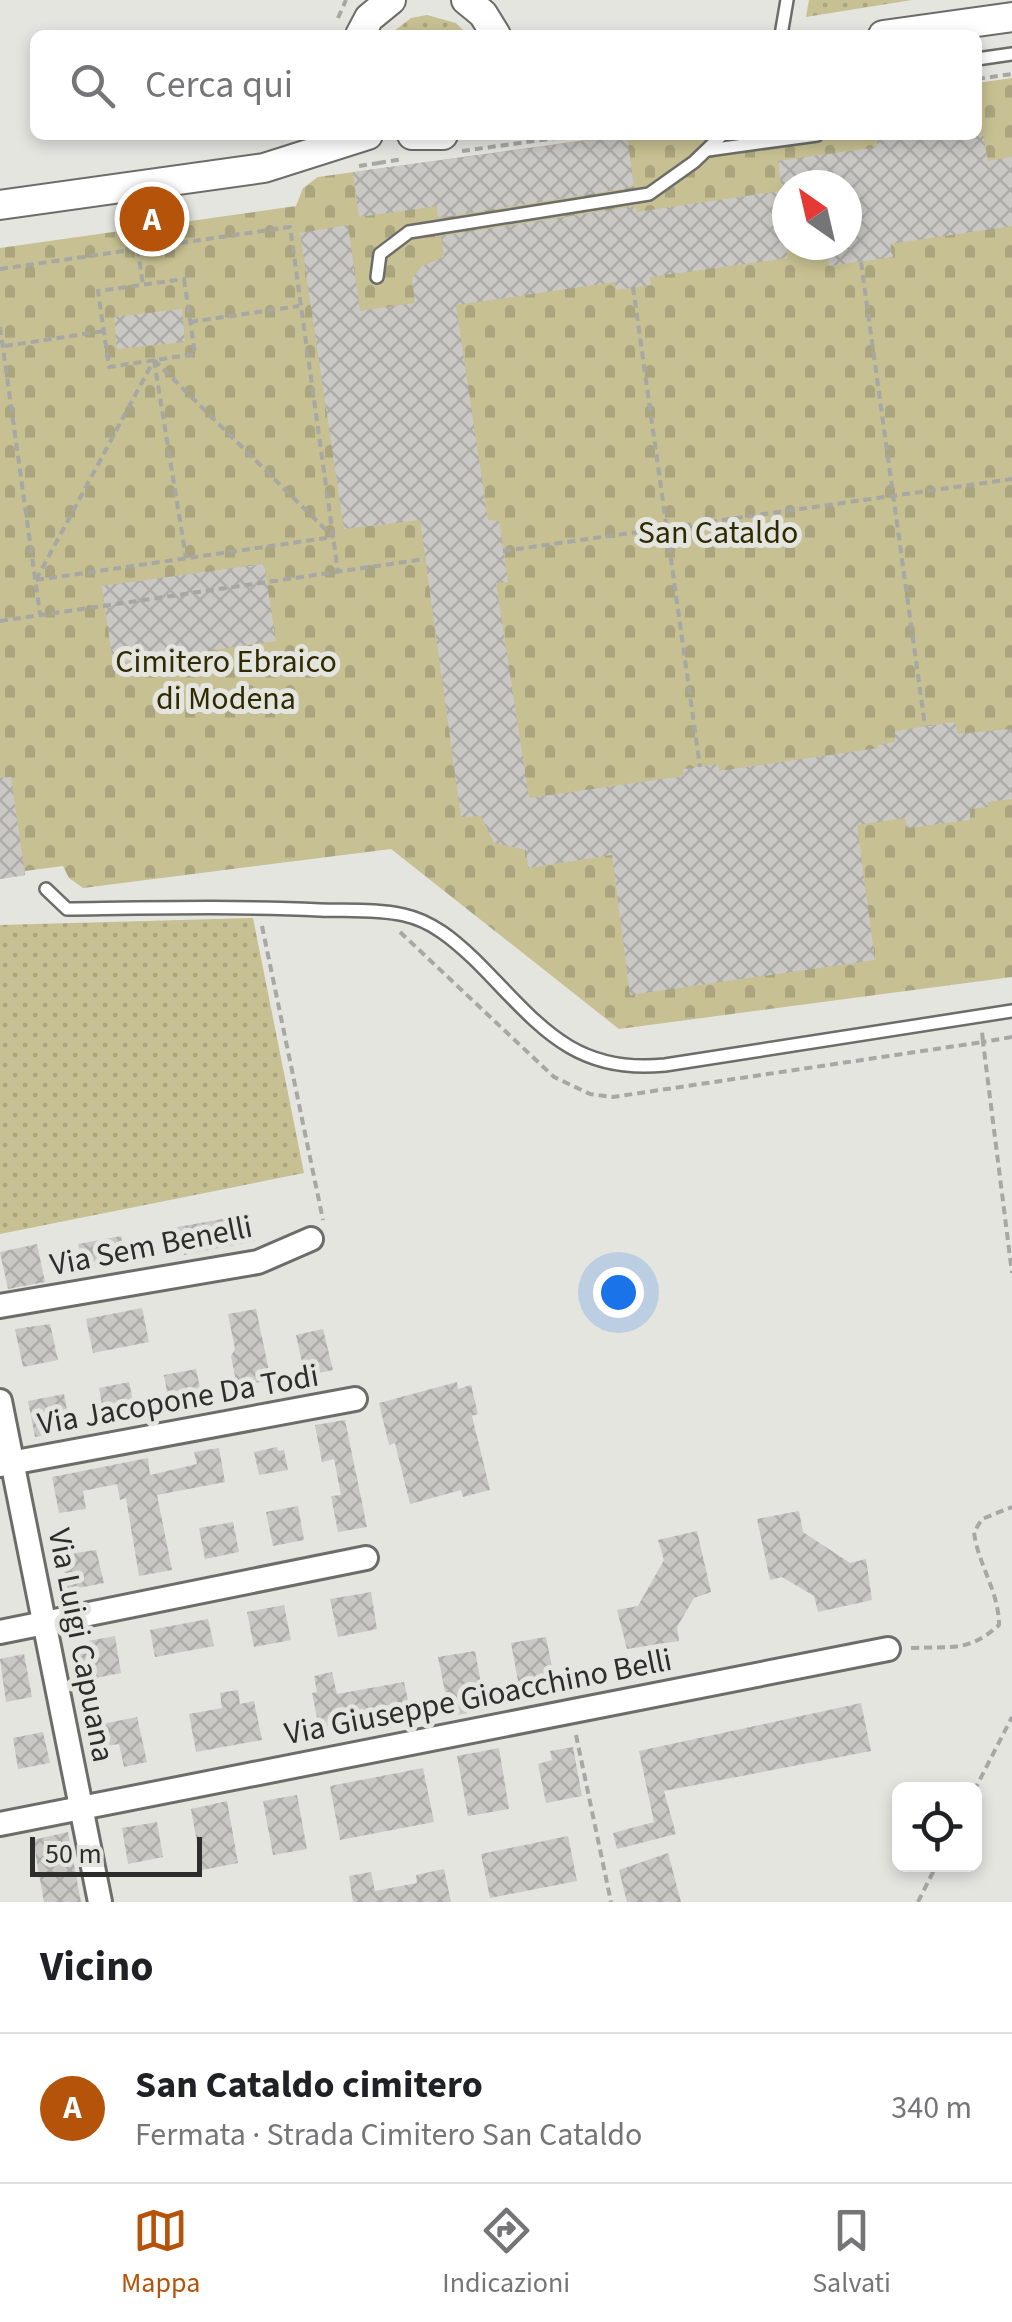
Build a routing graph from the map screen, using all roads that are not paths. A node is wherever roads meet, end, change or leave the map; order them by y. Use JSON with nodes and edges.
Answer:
{"nodes":[{"id":1,"x":467,"y":0,"type":"edge"},
{"id":2,"x":787,"y":0,"type":"edge"},
{"id":3,"x":386,"y":2,"type":"edge"},
{"id":4,"x":1012,"y":17,"type":"edge"},
{"id":5,"x":363,"y":30,"type":"edge"},
{"id":6,"x":494,"y":30,"type":"edge"},
{"id":7,"x":782,"y":30,"type":"edge"},
{"id":8,"x":918,"y":30,"type":"edge"},
{"id":9,"x":1012,"y":54,"type":"edge"},
{"id":10,"x":982,"y":58,"type":"edge"},
{"id":11,"x":336,"y":140,"type":"edge"},
{"id":12,"x":717,"y":140,"type":"edge"},
{"id":13,"x":781,"y":140,"type":"edge"},
{"id":14,"x":305,"y":145,"type":"edge"},
{"id":15,"x":708,"y":150,"type":"junction"},
{"id":16,"x":0,"y":206,"type":"edge"},
{"id":17,"x":377,"y":276,"type":"dead end"},
{"id":18,"x":46,"y":890,"type":"dead end"},
{"id":19,"x":1012,"y":1010,"type":"edge"},
{"id":20,"x":310,"y":1239,"type":"road end"},
{"id":21,"x":0,"y":1306,"type":"edge"},
{"id":22,"x":355,"y":1399,"type":"dead end"},
{"id":23,"x":0,"y":1401,"type":"edge"},
{"id":24,"x":6,"y":1464,"type":"edge"},
{"id":25,"x":366,"y":1558,"type":"dead end"},
{"id":26,"x":45,"y":1623,"type":"junction"},
{"id":27,"x":0,"y":1632,"type":"edge"},
{"id":28,"x":888,"y":1649,"type":"road end"},
{"id":29,"x":81,"y":1806,"type":"junction"},
{"id":30,"x":0,"y":1824,"type":"edge"},
{"id":31,"x":100,"y":1902,"type":"edge"}],
"edges":[{"from":1,"to":6,"type":"street"},
{"from":2,"to":7,"type":"lane"},
{"from":3,"to":5,"type":"street"},
{"from":4,"to":8,"type":"street"},
{"from":9,"to":10,"type":"lane"},
{"from":11,"to":14,"type":"street"},
{"from":12,"to":15,"type":"lane"},
{"from":13,"to":15,"type":"lane"},
{"from":14,"to":16,"type":"street"},
{"from":15,"to":17,"type":"lane"},
{"from":18,"to":19,"type":"lane"},
{"from":20,"to":21,"type":"street","name":"Via Sem Benelli"},
{"from":22,"to":24,"type":"street","name":"Via Jacopone Da Todi"},
{"from":23,"to":24,"type":"street","name":"Via Luigi Capuana"},
{"from":24,"to":26,"type":"street","name":"Via Luigi Capuana"},
{"from":25,"to":26,"type":"street"},
{"from":26,"to":27,"type":"street"},
{"from":26,"to":29,"type":"street","name":"Via Luigi Capuana"},
{"from":28,"to":29,"type":"street","name":"Via Giuseppe Gioacchino Belli"},
{"from":29,"to":30,"type":"street","name":"Via Giuseppe Gioacchino Belli"},
{"from":29,"to":31,"type":"street","name":"Via Luigi Capuana"}]}
